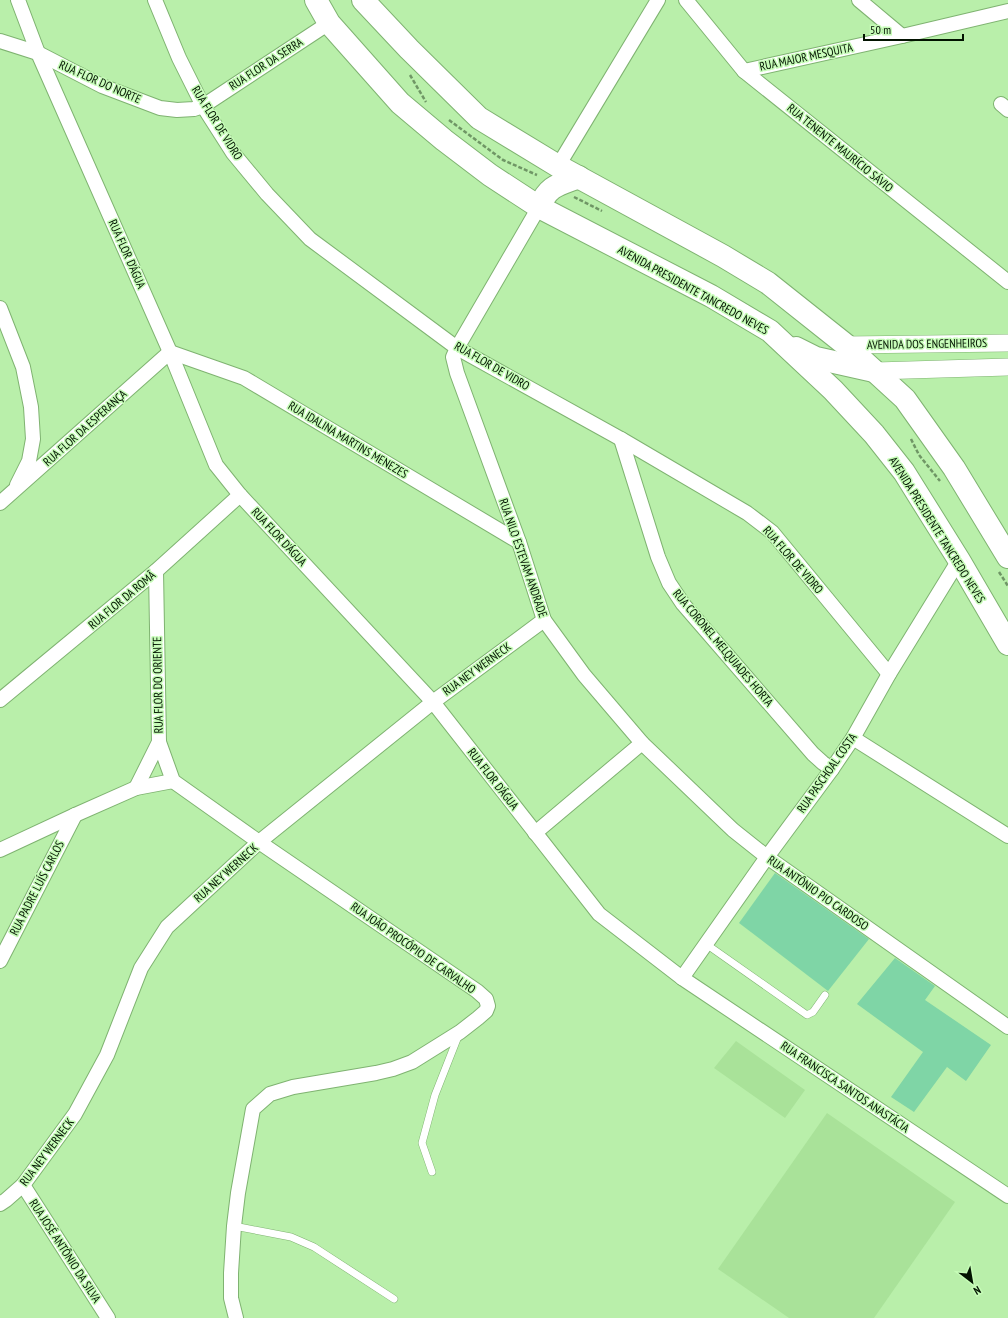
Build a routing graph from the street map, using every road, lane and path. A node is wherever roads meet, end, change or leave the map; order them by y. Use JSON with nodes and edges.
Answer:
{"nodes":[{"id":1,"x":18,"y":0,"type":"edge"},
{"id":2,"x":155,"y":0,"type":"edge"},
{"id":3,"x":316,"y":0,"type":"edge"},
{"id":4,"x":363,"y":0,"type":"edge"},
{"id":5,"x":658,"y":0,"type":"edge"},
{"id":6,"x":686,"y":0,"type":"edge"},
{"id":7,"x":859,"y":0,"type":"edge"},
{"id":8,"x":1008,"y":11,"type":"edge"},
{"id":9,"x":329,"y":23,"type":"junction"},
{"id":10,"x":902,"y":36,"type":"junction"},
{"id":11,"x":0,"y":41,"type":"edge"},
{"id":12,"x":38,"y":53,"type":"junction"},
{"id":13,"x":744,"y":71,"type":"junction"},
{"id":14,"x":203,"y":106,"type":"junction"},
{"id":15,"x":558,"y":166,"type":"junction"},
{"id":16,"x":579,"y":177,"type":"junction"},
{"id":17,"x":539,"y":207,"type":"junction"},
{"id":18,"x":1008,"y":282,"type":"edge"},
{"id":19,"x":0,"y":308,"type":"edge"},
{"id":20,"x":3,"y":328,"type":"edge"},
{"id":21,"x":770,"y":330,"type":"junction"},
{"id":22,"x":1008,"y":343,"type":"edge"},
{"id":23,"x":846,"y":344,"type":"junction"},
{"id":24,"x":457,"y":348,"type":"junction"},
{"id":25,"x":170,"y":352,"type":"junction"},
{"id":26,"x":1008,"y":367,"type":"edge"},
{"id":27,"x":876,"y":371,"type":"junction"},
{"id":28,"x":621,"y":439,"type":"junction"},
{"id":29,"x":13,"y":492,"type":"junction"},
{"id":30,"x":240,"y":495,"type":"junction"},
{"id":31,"x":0,"y":503,"type":"edge"},
{"id":32,"x":519,"y":542,"type":"junction"},
{"id":33,"x":1008,"y":557,"type":"edge"},
{"id":34,"x":959,"y":560,"type":"junction"},
{"id":35,"x":156,"y":571,"type":"junction"},
{"id":36,"x":544,"y":620,"type":"junction"},
{"id":37,"x":1008,"y":644,"type":"edge"},
{"id":38,"x":889,"y":674,"type":"junction"},
{"id":39,"x":0,"y":700,"type":"edge"},
{"id":40,"x":433,"y":702,"type":"junction"},
{"id":41,"x":853,"y":738,"type":"junction"},
{"id":42,"x":159,"y":742,"type":"junction"},
{"id":43,"x":642,"y":743,"type":"junction"},
{"id":44,"x":832,"y":769,"type":"junction"},
{"id":45,"x":173,"y":781,"type":"junction"},
{"id":46,"x":136,"y":788,"type":"junction"},
{"id":47,"x":75,"y":814,"type":"junction"},
{"id":48,"x":535,"y":833,"type":"junction"},
{"id":49,"x":1008,"y":836,"type":"edge"},
{"id":50,"x":259,"y":842,"type":"junction"},
{"id":51,"x":0,"y":850,"type":"edge"},
{"id":52,"x":767,"y":857,"type":"junction"},
{"id":53,"x":706,"y":944,"type":"junction"},
{"id":54,"x":0,"y":961,"type":"edge"},
{"id":55,"x":682,"y":978,"type":"junction"},
{"id":56,"x":825,"y":995,"type":"dead end"},
{"id":57,"x":1008,"y":1027,"type":"edge"},
{"id":58,"x":460,"y":1032,"type":"junction"},
{"id":59,"x":432,"y":1172,"type":"dead end"},
{"id":60,"x":23,"y":1185,"type":"junction"},
{"id":61,"x":1008,"y":1196,"type":"edge"},
{"id":62,"x":0,"y":1204,"type":"edge"},
{"id":63,"x":234,"y":1226,"type":"junction"},
{"id":64,"x":394,"y":1298,"type":"dead end"},
{"id":65,"x":108,"y":1318,"type":"edge"},
{"id":66,"x":236,"y":1318,"type":"edge"}],
"edges":[{"from":1,"to":12,"type":"street","name":"RUA FLOR D'ÁGUA"},
{"from":2,"to":14,"type":"street","name":"RUA FLOR DE VIDRO"},
{"from":3,"to":9,"type":"main road","name":"AVENIDA PRESIDENTE TANCREDO NEVES"},
{"from":4,"to":15,"type":"main road"},
{"from":5,"to":15,"type":"street"},
{"from":6,"to":13,"type":"street","name":"RUA TENENTE MAURÍCIO SÁVIO"},
{"from":7,"to":10,"type":"street"},
{"from":8,"to":10,"type":"street","name":"RUA MAJOR MESQUITA"},
{"from":9,"to":14,"type":"street","name":"RUA FLOR DA SERRA"},
{"from":9,"to":17,"type":"main road","name":"AVENIDA PRESIDENTE TANCREDO NEVES"},
{"from":10,"to":13,"type":"street","name":"RUA MAJOR MESQUITA"},
{"from":11,"to":12,"type":"street","name":"RUA FLOR DO NORTE"},
{"from":12,"to":14,"type":"street","name":"RUA FLOR DO NORTE"},
{"from":12,"to":25,"type":"street","name":"RUA FLOR D'ÁGUA"},
{"from":13,"to":18,"type":"street","name":"RUA TENENTE MAURÍCIO SÁVIO"},
{"from":14,"to":24,"type":"street","name":"RUA FLOR DE VIDRO"},
{"from":15,"to":16,"type":"main road"},
{"from":16,"to":17,"type":"main road"},
{"from":16,"to":23,"type":"main road"},
{"from":17,"to":21,"type":"main road","name":"AVENIDA PRESIDENTE TANCREDO NEVES"},
{"from":17,"to":24,"type":"street"},
{"from":19,"to":20,"type":"street"},
{"from":20,"to":29,"type":"street"},
{"from":21,"to":27,"type":"main road"},
{"from":21,"to":34,"type":"main road","name":"AVENIDA PRESIDENTE TANCREDO NEVES"},
{"from":22,"to":23,"type":"street","name":"AVENIDA DOS ENGENHEIROS"},
{"from":23,"to":27,"type":"main road"},
{"from":24,"to":28,"type":"street","name":"RUA FLOR DE VIDRO"},
{"from":24,"to":32,"type":"street","name":"RUA NILO ESTEVAM ANDRADE"},
{"from":25,"to":29,"type":"street","name":"RUA FLOR DA ESPERANÇA"},
{"from":25,"to":30,"type":"street","name":"RUA FLOR D'ÁGUA"},
{"from":25,"to":32,"type":"street","name":"RUA IDALINA MARTINS MENEZES"},
{"from":26,"to":27,"type":"street","name":"AVENIDA DOS ENGENHEIROS"},
{"from":27,"to":33,"type":"main road"},
{"from":28,"to":38,"type":"street","name":"RUA FLOR DE VIDRO"},
{"from":28,"to":44,"type":"street","name":"RUA CORONEL MELQUIADES HORTA"},
{"from":29,"to":31,"type":"street","name":"RUA FLOR DA ESPERANÇA"},
{"from":30,"to":35,"type":"street","name":"RUA FLOR DA ROMÃ"},
{"from":30,"to":40,"type":"street","name":"RUA FLOR D'ÁGUA"},
{"from":32,"to":36,"type":"street","name":"RUA NILO ESTEVAM ANDRADE"},
{"from":34,"to":37,"type":"main road","name":"AVENIDA PRESIDENTE TANCREDO NEVES"},
{"from":34,"to":38,"type":"street","name":"RUA PASCHOAL COSTA"},
{"from":35,"to":39,"type":"street","name":"RUA FLOR DA ROMÃ"},
{"from":35,"to":42,"type":"street","name":"RUA FLOR DO ORIENTE"},
{"from":36,"to":40,"type":"street","name":"RUA NEY WERNECK"},
{"from":36,"to":43,"type":"street","name":"RUA NILO ESTEVAM ANDRADE"},
{"from":38,"to":41,"type":"street","name":"RUA PASCHOAL COSTA"},
{"from":40,"to":48,"type":"street","name":"RUA FLOR D'ÁGUA"},
{"from":40,"to":50,"type":"street","name":"RUA NEY WERNECK"},
{"from":41,"to":44,"type":"street","name":"RUA PASCHOAL COSTA"},
{"from":41,"to":49,"type":"street"},
{"from":42,"to":45,"type":"street"},
{"from":42,"to":46,"type":"street","name":"RUA FLOR DO ORIENTE"},
{"from":43,"to":48,"type":"street"},
{"from":43,"to":52,"type":"street","name":"RUA ANTÔNIO PIO CARDOSO"},
{"from":44,"to":52,"type":"street","name":"RUA PASCHOAL COSTA"},
{"from":45,"to":46,"type":"street"},
{"from":45,"to":50,"type":"street"},
{"from":46,"to":47,"type":"street"},
{"from":47,"to":51,"type":"street"},
{"from":47,"to":54,"type":"street","name":"RUA PADRE LUÍS CARLOS"},
{"from":48,"to":55,"type":"street","name":"RUA FLOR D'ÁGUA"},
{"from":50,"to":58,"type":"street","name":"RUA JOÃO PROCÓPIO DE CARVALHO"},
{"from":50,"to":60,"type":"street","name":"RUA NEY WERNECK"},
{"from":52,"to":53,"type":"street","name":"RUA PASCHOAL COSTA"},
{"from":52,"to":57,"type":"street","name":"RUA ANTÔNIO PIO CARDOSO"},
{"from":53,"to":55,"type":"street","name":"RUA PASCHOAL COSTA"},
{"from":53,"to":56,"type":"lane"},
{"from":55,"to":61,"type":"street","name":"RUA FRANCISCA SANTOS ANASTÁCIA"},
{"from":58,"to":59,"type":"lane"},
{"from":58,"to":63,"type":"street","name":"RUA JOÃO PROCÓPIO DE CARVALHO"},
{"from":60,"to":62,"type":"street","name":"RUA NEY WERNECK"},
{"from":60,"to":65,"type":"street","name":"RUA JOSÉ ANTÔNIO DA SILVA"},
{"from":63,"to":64,"type":"lane"},
{"from":63,"to":66,"type":"street","name":"RUA JOÃO PROCÓPIO DE CARVALHO"}]}
